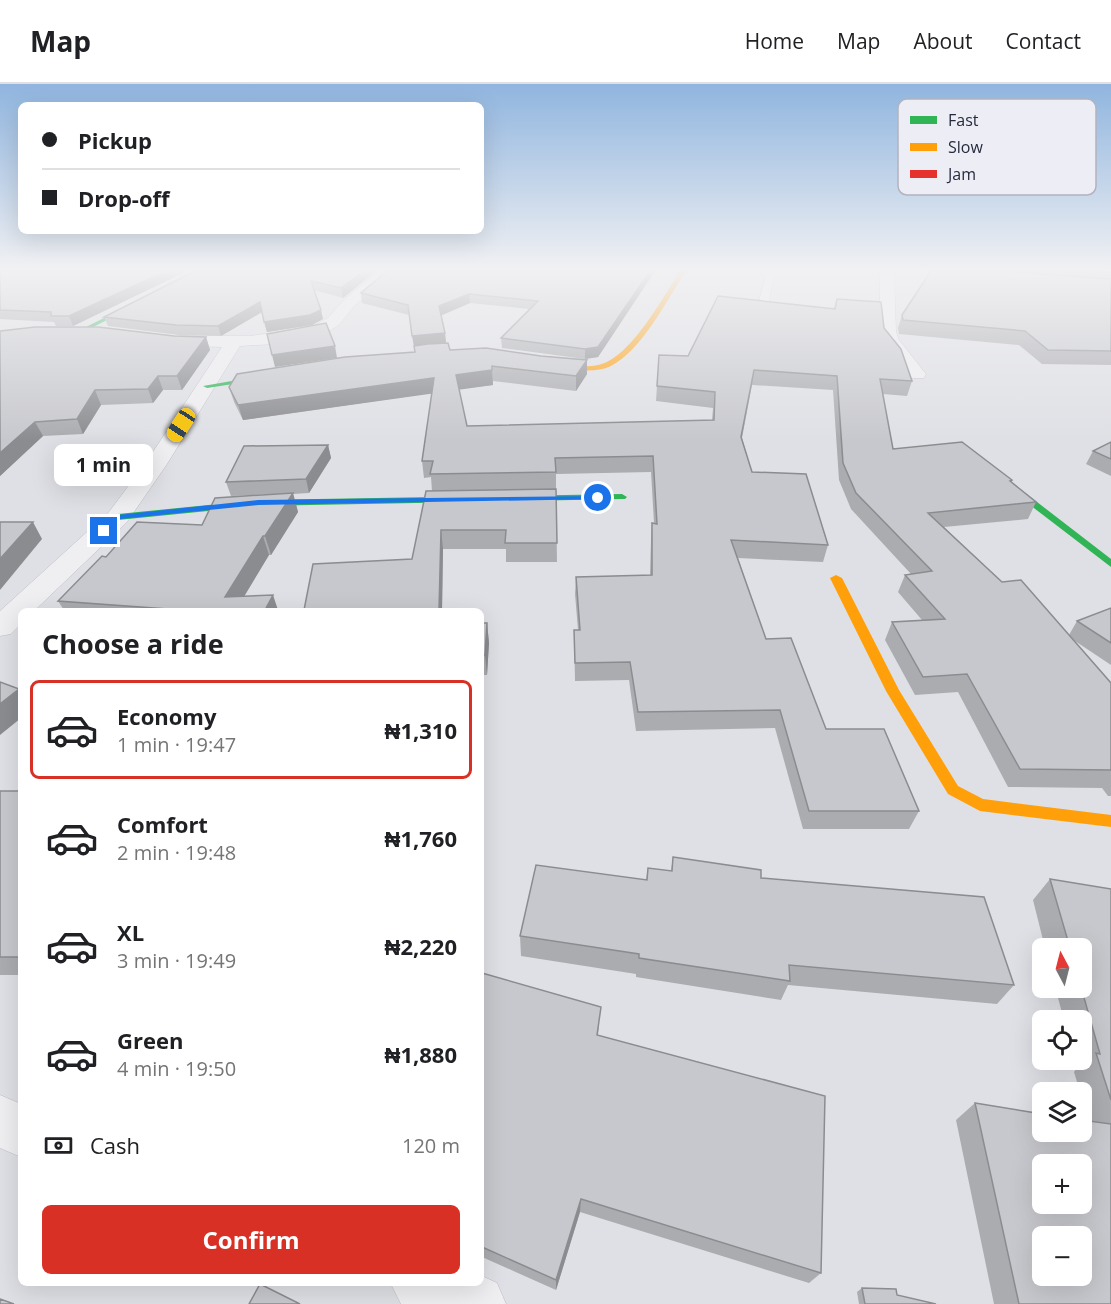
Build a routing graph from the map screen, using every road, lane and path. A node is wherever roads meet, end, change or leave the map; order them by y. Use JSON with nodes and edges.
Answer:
{"nodes":[{"id":1,"x":82,"y":328,"type":"edge"},
{"id":2,"x":324,"y":328,"type":"edge"},
{"id":3,"x":644,"y":328,"type":"edge"},
{"id":4,"x":888,"y":328,"type":"edge"},
{"id":5,"x":71,"y":333,"type":"joint"},
{"id":6,"x":113,"y":335,"type":"edge"},
{"id":7,"x":144,"y":339,"type":"edge"},
{"id":8,"x":232,"y":343,"type":"junction"},
{"id":9,"x":524,"y":359,"type":"edge"},
{"id":10,"x":287,"y":373,"type":"edge"},
{"id":11,"x":917,"y":374,"type":"dead end"},
{"id":12,"x":207,"y":386,"type":"junction"},
{"id":13,"x":992,"y":471,"type":"edge"},
{"id":14,"x":622,"y":497,"type":"dead end"},
{"id":15,"x":118,"y":517,"type":"junction"},
{"id":16,"x":1111,"y":564,"type":"edge"},
{"id":17,"x":836,"y":578,"type":"dead end"},
{"id":18,"x":20,"y":608,"type":"edge"},
{"id":19,"x":18,"y":610,"type":"edge"},
{"id":20,"x":0,"y":627,"type":"edge"},
{"id":21,"x":1111,"y":821,"type":"edge"},
{"id":22,"x":0,"y":1120,"type":"edge"},
{"id":23,"x":18,"y":1129,"type":"edge"},
{"id":24,"x":429,"y":1286,"type":"edge"},
{"id":25,"x":476,"y":1304,"type":"edge"}],
"edges":[{"from":1,"to":5,"type":"street"},
{"from":2,"to":8,"type":"street"},
{"from":3,"to":9,"type":"street"},
{"from":4,"to":11,"type":"street"},
{"from":5,"to":6,"type":"street"},
{"from":7,"to":8,"type":"street"},
{"from":8,"to":12,"type":"street"},
{"from":10,"to":12,"type":"street"},
{"from":12,"to":15,"type":"street"},
{"from":13,"to":16,"type":"street"},
{"from":14,"to":15,"type":"street"},
{"from":15,"to":18,"type":"street"},
{"from":17,"to":21,"type":"street"},
{"from":19,"to":20,"type":"street"},
{"from":22,"to":23,"type":"street"},
{"from":24,"to":25,"type":"street"}]}
